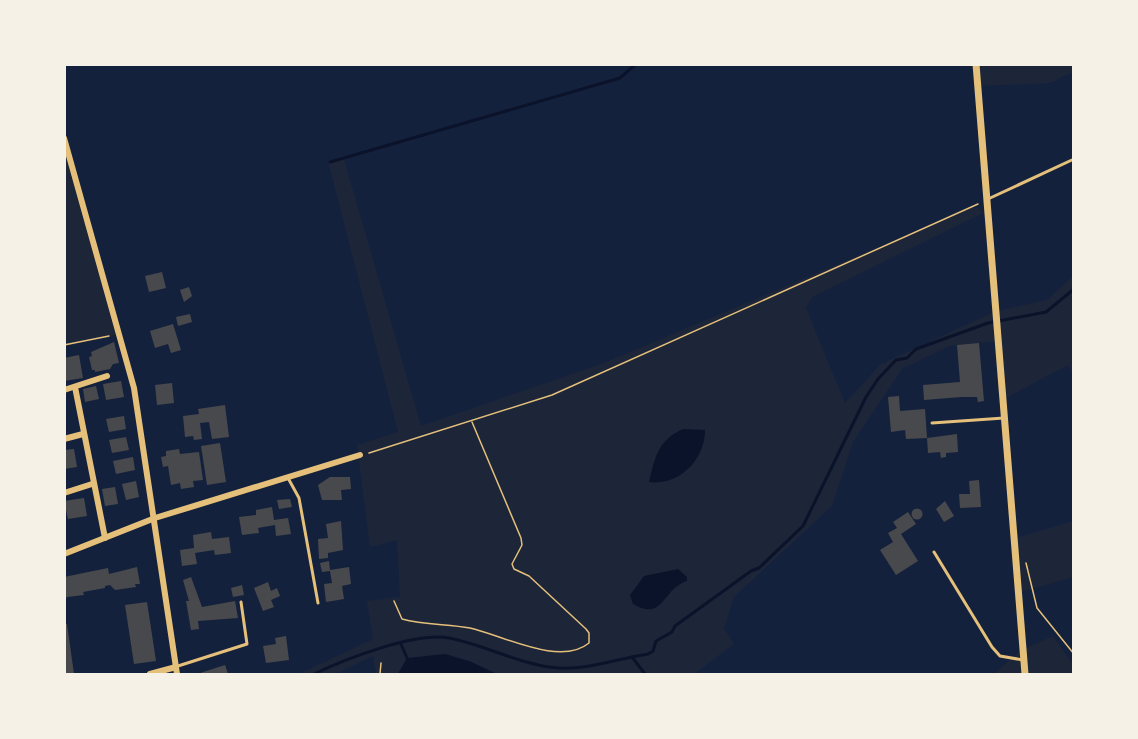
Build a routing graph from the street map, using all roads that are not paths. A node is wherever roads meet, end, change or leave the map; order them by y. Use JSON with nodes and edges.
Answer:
{"nodes":[{"id":1,"x":976,"y":64,"type":"edge"},
{"id":2,"x":64,"y":138,"type":"edge"},
{"id":3,"x":1074,"y":159,"type":"edge"},
{"id":4,"x":987,"y":200,"type":"junction"},
{"id":5,"x":107,"y":376,"type":"dead end"},
{"id":6,"x":75,"y":387,"type":"junction"},
{"id":7,"x":64,"y":390,"type":"edge"},
{"id":8,"x":1004,"y":418,"type":"junction"},
{"id":9,"x":932,"y":423,"type":"dead end"},
{"id":10,"x":83,"y":434,"type":"junction"},
{"id":11,"x":64,"y":439,"type":"edge"},
{"id":12,"x":360,"y":456,"type":"road end"},
{"id":13,"x":288,"y":478,"type":"junction"},
{"id":14,"x":92,"y":484,"type":"junction"},
{"id":15,"x":64,"y":493,"type":"edge"},
{"id":16,"x":155,"y":518,"type":"junction"},
{"id":17,"x":105,"y":538,"type":"junction"},
{"id":18,"x":934,"y":552,"type":"dead end"},
{"id":19,"x":64,"y":554,"type":"edge"},
{"id":20,"x":241,"y":602,"type":"dead end"},
{"id":21,"x":318,"y":603,"type":"dead end"},
{"id":22,"x":1023,"y":660,"type":"junction"},
{"id":23,"x":176,"y":667,"type":"junction"},
{"id":24,"x":150,"y":675,"type":"edge"},
{"id":25,"x":177,"y":675,"type":"edge"},
{"id":26,"x":1024,"y":675,"type":"edge"}],
"edges":[{"from":1,"to":4,"type":"street"},
{"from":2,"to":16,"type":"street"},
{"from":3,"to":4,"type":"lane"},
{"from":4,"to":8,"type":"street"},
{"from":5,"to":6,"type":"street"},
{"from":6,"to":7,"type":"street"},
{"from":6,"to":10,"type":"street"},
{"from":8,"to":9,"type":"lane"},
{"from":8,"to":22,"type":"street"},
{"from":10,"to":11,"type":"street"},
{"from":10,"to":14,"type":"street"},
{"from":12,"to":13,"type":"street"},
{"from":13,"to":16,"type":"street"},
{"from":13,"to":21,"type":"lane"},
{"from":14,"to":15,"type":"street"},
{"from":14,"to":17,"type":"street"},
{"from":16,"to":17,"type":"street"},
{"from":16,"to":23,"type":"street"},
{"from":17,"to":19,"type":"street"},
{"from":18,"to":22,"type":"lane"},
{"from":20,"to":23,"type":"lane"},
{"from":22,"to":26,"type":"street"},
{"from":23,"to":24,"type":"street"},
{"from":23,"to":25,"type":"street"}]}
